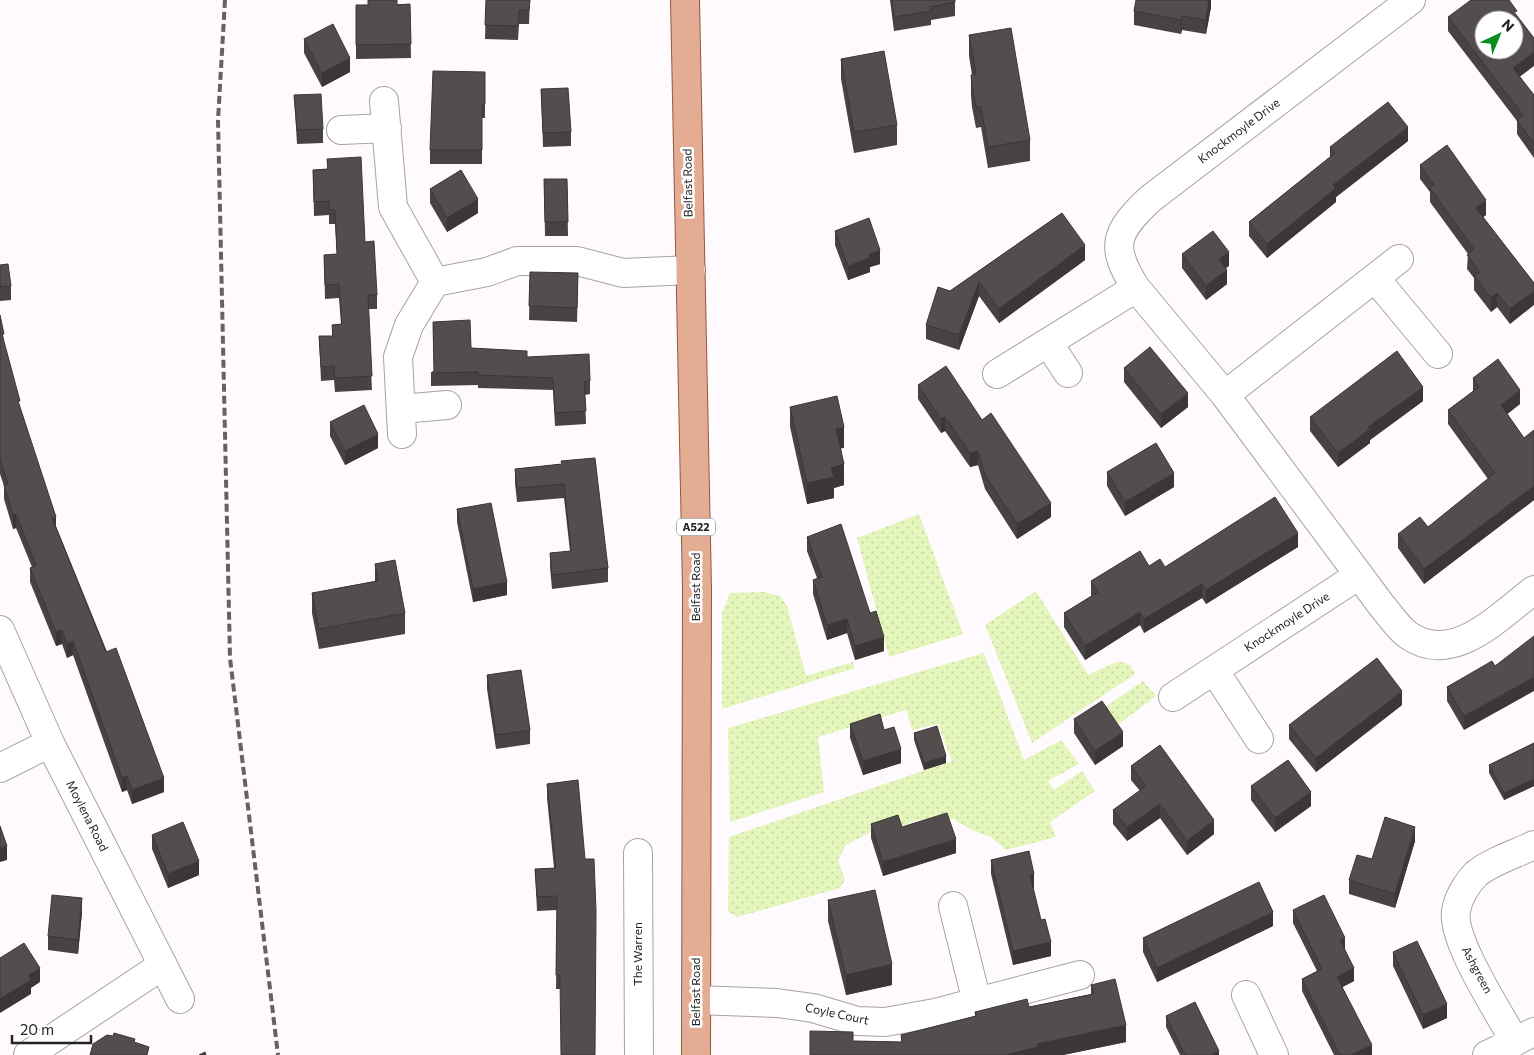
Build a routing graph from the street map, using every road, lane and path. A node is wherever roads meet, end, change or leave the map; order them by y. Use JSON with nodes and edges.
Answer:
{"nodes":[{"id":1,"x":685,"y":0,"type":"edge"},
{"id":2,"x":1411,"y":0,"type":"edge"},
{"id":3,"x":384,"y":101,"type":"dead end"},
{"id":4,"x":387,"y":128,"type":"junction"},
{"id":5,"x":341,"y":130,"type":"dead end"},
{"id":6,"x":1400,"y":259,"type":"dead end"},
{"id":7,"x":691,"y":270,"type":"junction"},
{"id":8,"x":1375,"y":278,"type":"junction"},
{"id":9,"x":435,"y":282,"type":"junction"},
{"id":10,"x":1136,"y":288,"type":"junction"},
{"id":11,"x":1049,"y":344,"type":"junction"},
{"id":12,"x":1438,"y":354,"type":"dead end"},
{"id":13,"x":1068,"y":373,"type":"dead end"},
{"id":14,"x":997,"y":374,"type":"dead end"},
{"id":15,"x":1224,"y":395,"type":"junction"},
{"id":16,"x":447,"y":405,"type":"dead end"},
{"id":17,"x":1359,"y":575,"type":"junction"},
{"id":18,"x":1534,"y":590,"type":"edge"},
{"id":19,"x":0,"y":630,"type":"edge"},
{"id":20,"x":1214,"y":670,"type":"junction"},
{"id":21,"x":1173,"y":697,"type":"dead end"},
{"id":22,"x":1259,"y":739,"type":"dead end"},
{"id":23,"x":50,"y":744,"type":"junction"},
{"id":24,"x":0,"y":768,"type":"edge"},
{"id":25,"x":1534,"y":845,"type":"edge"},
{"id":26,"x":638,"y":853,"type":"dead end"},
{"id":27,"x":954,"y":906,"type":"dead end"},
{"id":28,"x":163,"y":965,"type":"junction"},
{"id":29,"x":1080,"y":975,"type":"dead end"},
{"id":30,"x":1246,"y":995,"type":"dead end"},
{"id":31,"x":180,"y":999,"type":"dead end"},
{"id":32,"x":696,"y":1000,"type":"junction"},
{"id":33,"x":977,"y":1002,"type":"junction"},
{"id":34,"x":1524,"y":1037,"type":"edge"},
{"id":35,"x":28,"y":1055,"type":"edge"},
{"id":36,"x":639,"y":1055,"type":"edge"},
{"id":37,"x":696,"y":1055,"type":"edge"},
{"id":38,"x":1274,"y":1055,"type":"edge"},
{"id":39,"x":1487,"y":1055,"type":"edge"}],
"edges":[{"from":1,"to":7,"type":"main road","name":"Belfast Road","number":"A522"},
{"from":2,"to":10,"type":"street","name":"Knockmoyle Drive"},
{"from":3,"to":4,"type":"street"},
{"from":4,"to":5,"type":"street"},
{"from":4,"to":9,"type":"street"},
{"from":6,"to":8,"type":"street"},
{"from":7,"to":9,"type":"street"},
{"from":7,"to":32,"type":"main road","name":"Belfast Road","number":"A522"},
{"from":8,"to":12,"type":"street"},
{"from":8,"to":15,"type":"street"},
{"from":9,"to":16,"type":"street"},
{"from":10,"to":11,"type":"street"},
{"from":10,"to":15,"type":"street","name":"Knockmoyle Drive"},
{"from":11,"to":13,"type":"street"},
{"from":11,"to":14,"type":"street"},
{"from":15,"to":17,"type":"street","name":"Knockmoyle Drive"},
{"from":17,"to":18,"type":"street","name":"Knockmoyle Drive"},
{"from":17,"to":20,"type":"street","name":"Knockmoyle Drive"},
{"from":19,"to":23,"type":"street","name":"Moylena Road"},
{"from":20,"to":21,"type":"street","name":"Knockmoyle Drive"},
{"from":20,"to":22,"type":"street"},
{"from":23,"to":24,"type":"street"},
{"from":23,"to":28,"type":"street","name":"Moylena Road"},
{"from":25,"to":34,"type":"street","name":"Ashgreen"},
{"from":26,"to":36,"type":"street","name":"The Warren"},
{"from":27,"to":33,"type":"street"},
{"from":28,"to":31,"type":"street","name":"Moylena Road"},
{"from":28,"to":35,"type":"street"},
{"from":29,"to":33,"type":"street","name":"Coyle Court"},
{"from":30,"to":38,"type":"street"},
{"from":32,"to":33,"type":"street","name":"Coyle Court"},
{"from":32,"to":37,"type":"main road","name":"Belfast Road","number":"A522"},
{"from":34,"to":39,"type":"street","name":"Ashgreen"}]}
